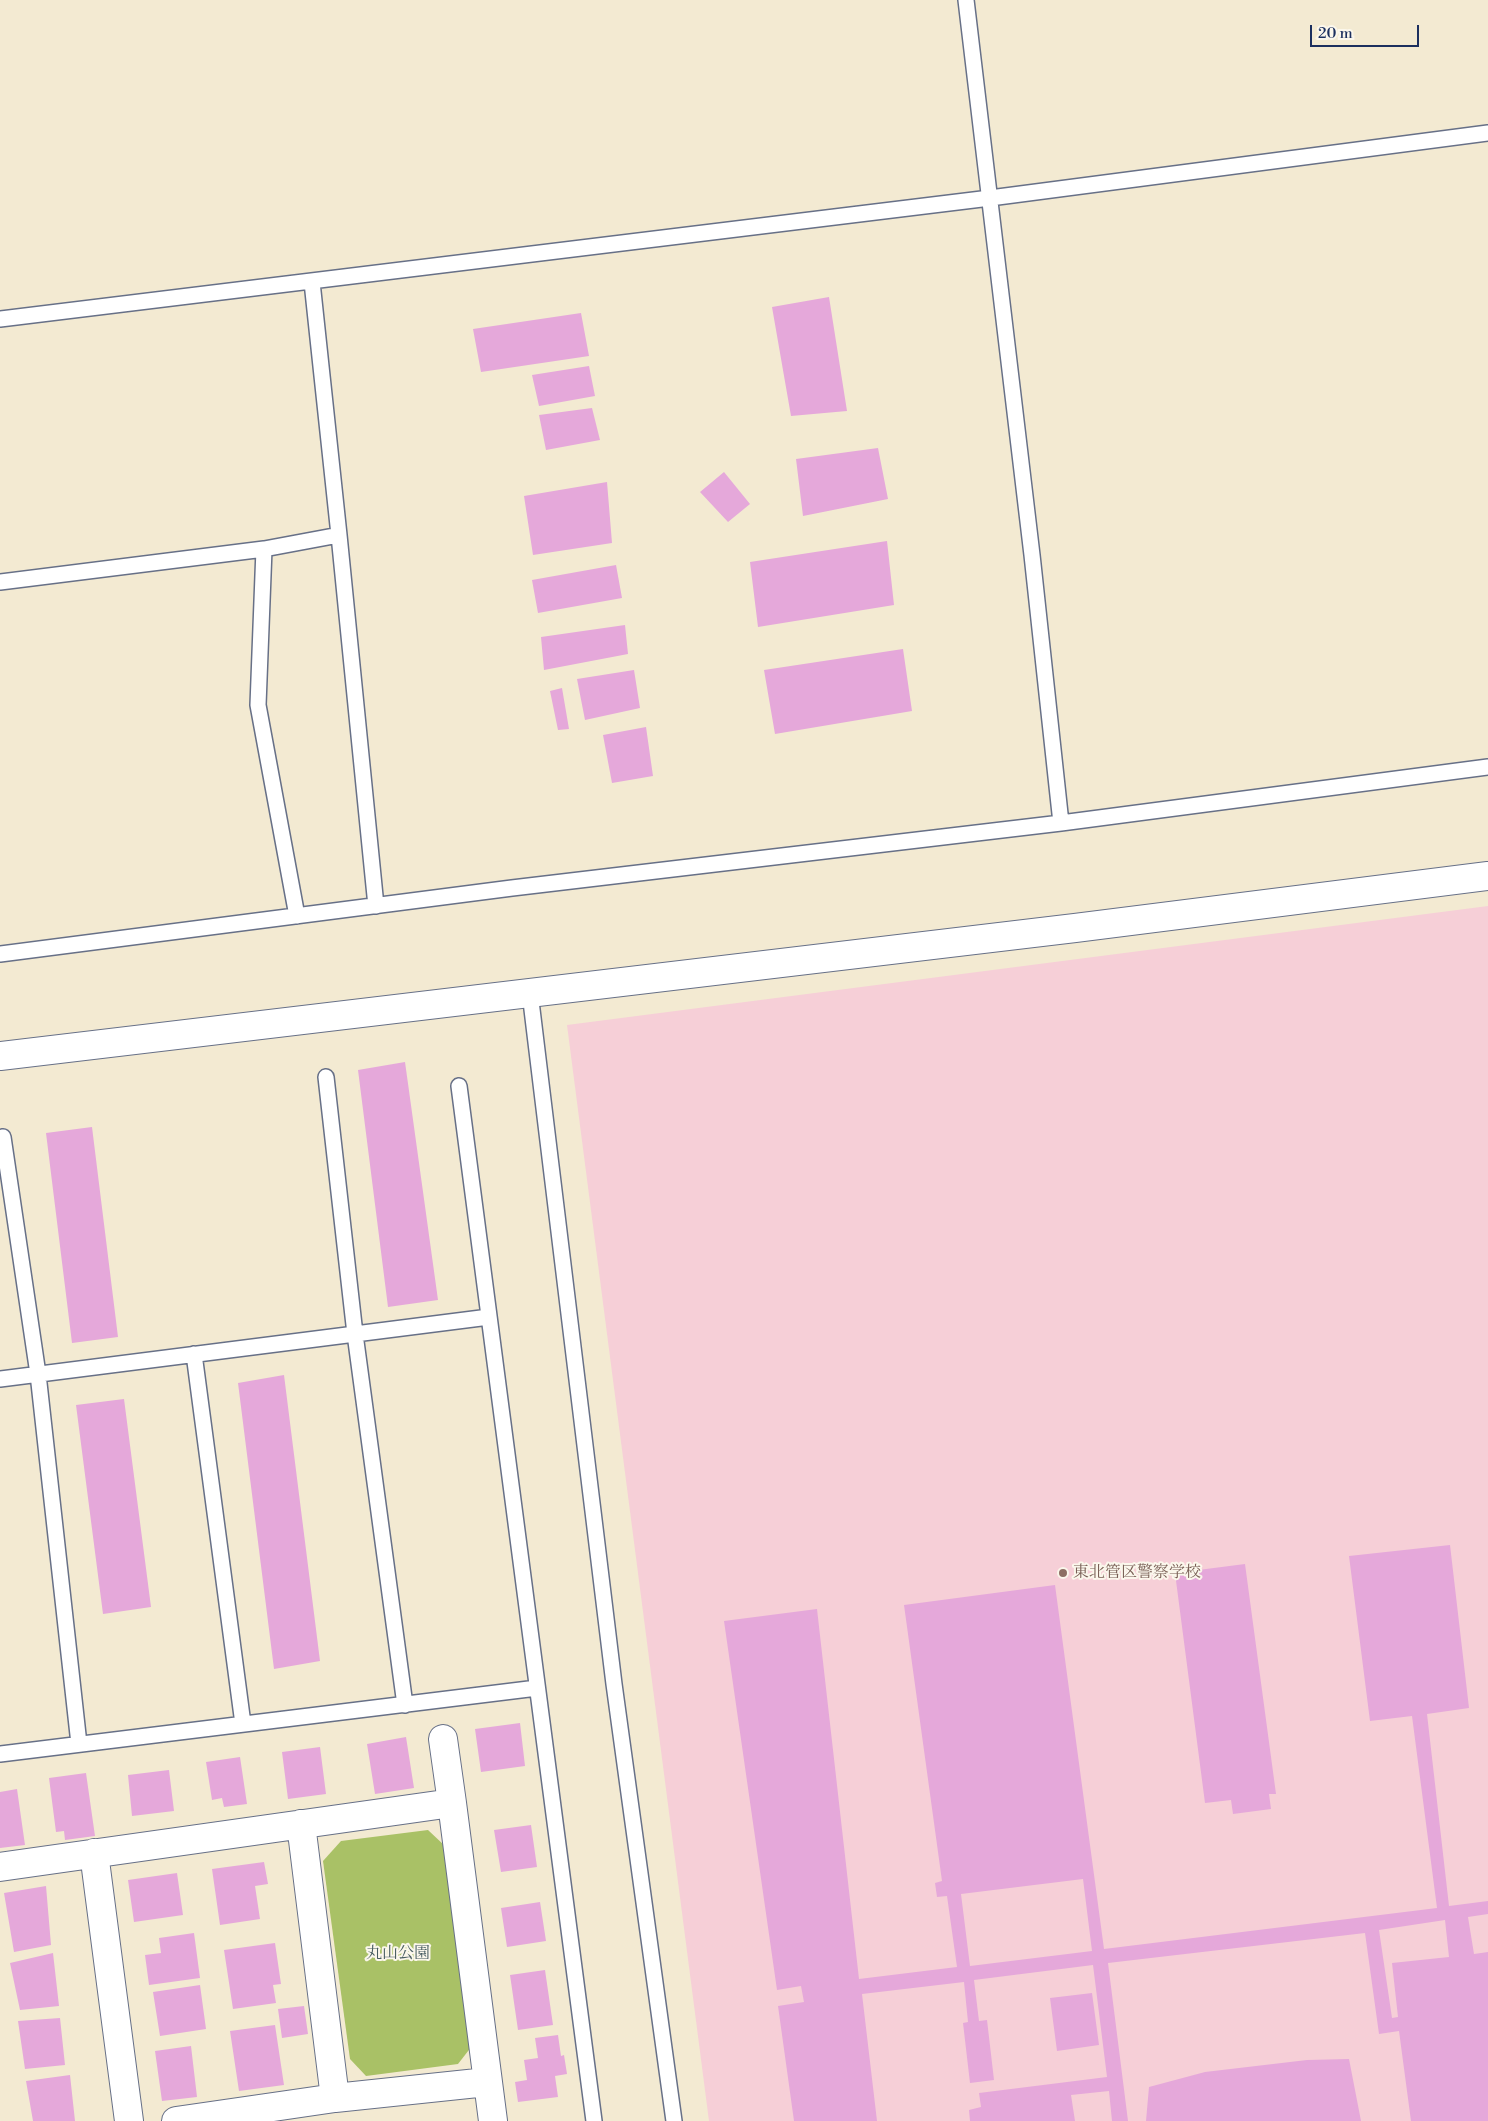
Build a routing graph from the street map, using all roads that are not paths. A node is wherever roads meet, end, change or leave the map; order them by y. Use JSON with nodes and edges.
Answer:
{"nodes":[{"id":1,"x":966,"y":0,"type":"edge"},
{"id":2,"x":1488,"y":133,"type":"edge"},
{"id":3,"x":990,"y":198,"type":"junction"},
{"id":4,"x":312,"y":282,"type":"junction"},
{"id":5,"x":0,"y":319,"type":"edge"},
{"id":6,"x":340,"y":535,"type":"junction"},
{"id":7,"x":264,"y":549,"type":"junction"},
{"id":8,"x":0,"y":582,"type":"edge"},
{"id":9,"x":1488,"y":766,"type":"edge"},
{"id":10,"x":1061,"y":823,"type":"junction"},
{"id":11,"x":1488,"y":876,"type":"edge"},
{"id":12,"x":376,"y":906,"type":"junction"},
{"id":13,"x":297,"y":916,"type":"junction"},
{"id":14,"x":0,"y":954,"type":"edge"},
{"id":15,"x":530,"y":993,"type":"junction"},
{"id":16,"x":0,"y":1056,"type":"edge"},
{"id":17,"x":326,"y":1077,"type":"dead end"},
{"id":18,"x":459,"y":1086,"type":"dead end"},
{"id":19,"x":3,"y":1137,"type":"dead end"},
{"id":20,"x":489,"y":1317,"type":"junction"},
{"id":21,"x":356,"y":1334,"type":"junction"},
{"id":22,"x":194,"y":1354,"type":"junction"},
{"id":23,"x":38,"y":1374,"type":"junction"},
{"id":24,"x":0,"y":1379,"type":"edge"},
{"id":25,"x":537,"y":1688,"type":"junction"},
{"id":26,"x":405,"y":1705,"type":"junction"},
{"id":27,"x":243,"y":1724,"type":"junction"},
{"id":28,"x":443,"y":1739,"type":"dead end"},
{"id":29,"x":79,"y":1744,"type":"junction"},
{"id":30,"x":0,"y":1754,"type":"edge"},
{"id":31,"x":452,"y":1803,"type":"junction"},
{"id":32,"x":301,"y":1824,"type":"junction"},
{"id":33,"x":94,"y":1853,"type":"junction"},
{"id":34,"x":0,"y":1867,"type":"edge"},
{"id":35,"x":487,"y":2082,"type":"junction"},
{"id":36,"x":335,"y":2098,"type":"junction"},
{"id":37,"x":129,"y":2121,"type":"edge"},
{"id":38,"x":176,"y":2121,"type":"edge"},
{"id":39,"x":493,"y":2121,"type":"edge"},
{"id":40,"x":594,"y":2121,"type":"edge"},
{"id":41,"x":674,"y":2121,"type":"edge"}],
"edges":[{"from":1,"to":3,"type":"lane"},
{"from":2,"to":3,"type":"lane"},
{"from":3,"to":4,"type":"lane"},
{"from":3,"to":10,"type":"lane"},
{"from":4,"to":5,"type":"lane"},
{"from":4,"to":6,"type":"lane"},
{"from":6,"to":7,"type":"lane"},
{"from":6,"to":12,"type":"lane"},
{"from":7,"to":8,"type":"lane"},
{"from":7,"to":13,"type":"lane"},
{"from":9,"to":10,"type":"lane"},
{"from":10,"to":12,"type":"lane"},
{"from":11,"to":15,"type":"street"},
{"from":12,"to":13,"type":"lane"},
{"from":13,"to":14,"type":"lane"},
{"from":15,"to":16,"type":"street"},
{"from":15,"to":41,"type":"lane"},
{"from":17,"to":21,"type":"lane"},
{"from":18,"to":20,"type":"lane"},
{"from":19,"to":23,"type":"lane"},
{"from":20,"to":21,"type":"lane"},
{"from":20,"to":25,"type":"lane"},
{"from":21,"to":22,"type":"lane"},
{"from":21,"to":26,"type":"lane"},
{"from":22,"to":23,"type":"lane"},
{"from":22,"to":27,"type":"lane"},
{"from":23,"to":24,"type":"lane"},
{"from":23,"to":29,"type":"lane"},
{"from":25,"to":26,"type":"lane"},
{"from":25,"to":40,"type":"lane"},
{"from":26,"to":27,"type":"lane"},
{"from":27,"to":29,"type":"lane"},
{"from":28,"to":31,"type":"street"},
{"from":29,"to":30,"type":"lane"},
{"from":31,"to":32,"type":"street"},
{"from":31,"to":35,"type":"street"},
{"from":32,"to":33,"type":"street"},
{"from":32,"to":36,"type":"street"},
{"from":33,"to":34,"type":"street"},
{"from":33,"to":37,"type":"street"},
{"from":35,"to":36,"type":"street"},
{"from":35,"to":39,"type":"street"},
{"from":36,"to":38,"type":"street"}]}
